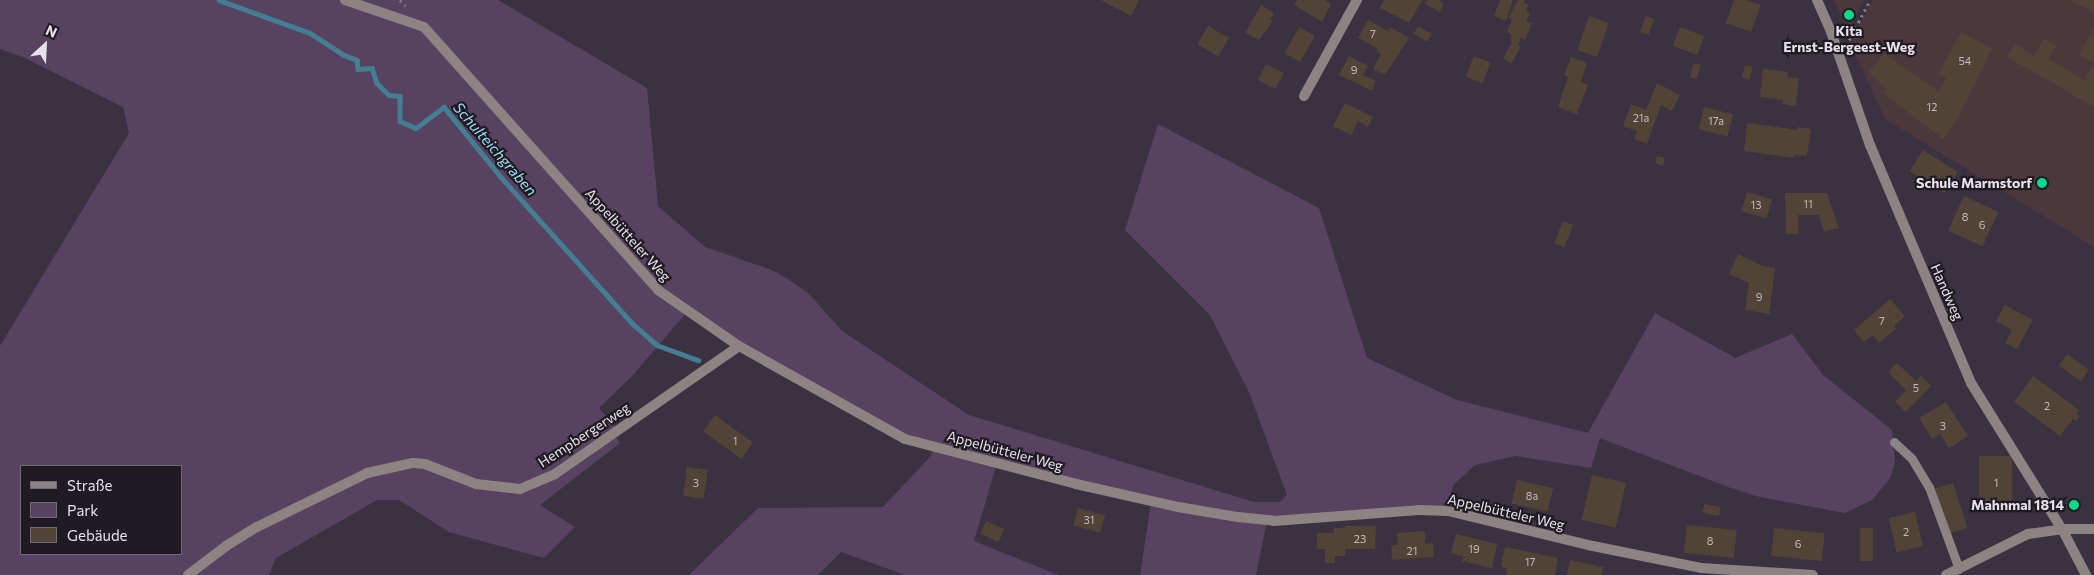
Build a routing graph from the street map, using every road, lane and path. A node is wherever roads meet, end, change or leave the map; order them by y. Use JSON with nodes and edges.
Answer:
{"nodes":[{"id":1,"x":345,"y":0,"type":"edge"},
{"id":2,"x":1357,"y":0,"type":"edge"},
{"id":3,"x":1870,"y":0,"type":"edge"},
{"id":4,"x":1817,"y":1,"type":"edge"},
{"id":5,"x":1849,"y":40,"type":"dead end"},
{"id":6,"x":1304,"y":96,"type":"dead end"},
{"id":7,"x":739,"y":346,"type":"junction"},
{"id":8,"x":1894,"y":442,"type":"dead end"},
{"id":9,"x":2062,"y":529,"type":"junction"},
{"id":10,"x":2094,"y":529,"type":"edge"},
{"id":11,"x":1959,"y":569,"type":"junction"},
{"id":12,"x":188,"y":575,"type":"edge"},
{"id":13,"x":1813,"y":575,"type":"edge"},
{"id":14,"x":1946,"y":575,"type":"edge"},
{"id":15,"x":2086,"y":575,"type":"edge"}],
"edges":[{"from":1,"to":7,"type":"street","name":"Appelbütteler Weg"},
{"from":2,"to":6,"type":"street"},
{"from":3,"to":5,"type":"path"},
{"from":4,"to":9,"type":"street","name":"Handweg"},
{"from":7,"to":12,"type":"street","name":"Hempbergerweg"},
{"from":7,"to":13,"type":"street","name":"Appelbütteler Weg"},
{"from":8,"to":11,"type":"lane"},
{"from":9,"to":10,"type":"street"},
{"from":9,"to":11,"type":"street"},
{"from":9,"to":15,"type":"street","name":"Handweg"},
{"from":11,"to":14,"type":"street"}]}
